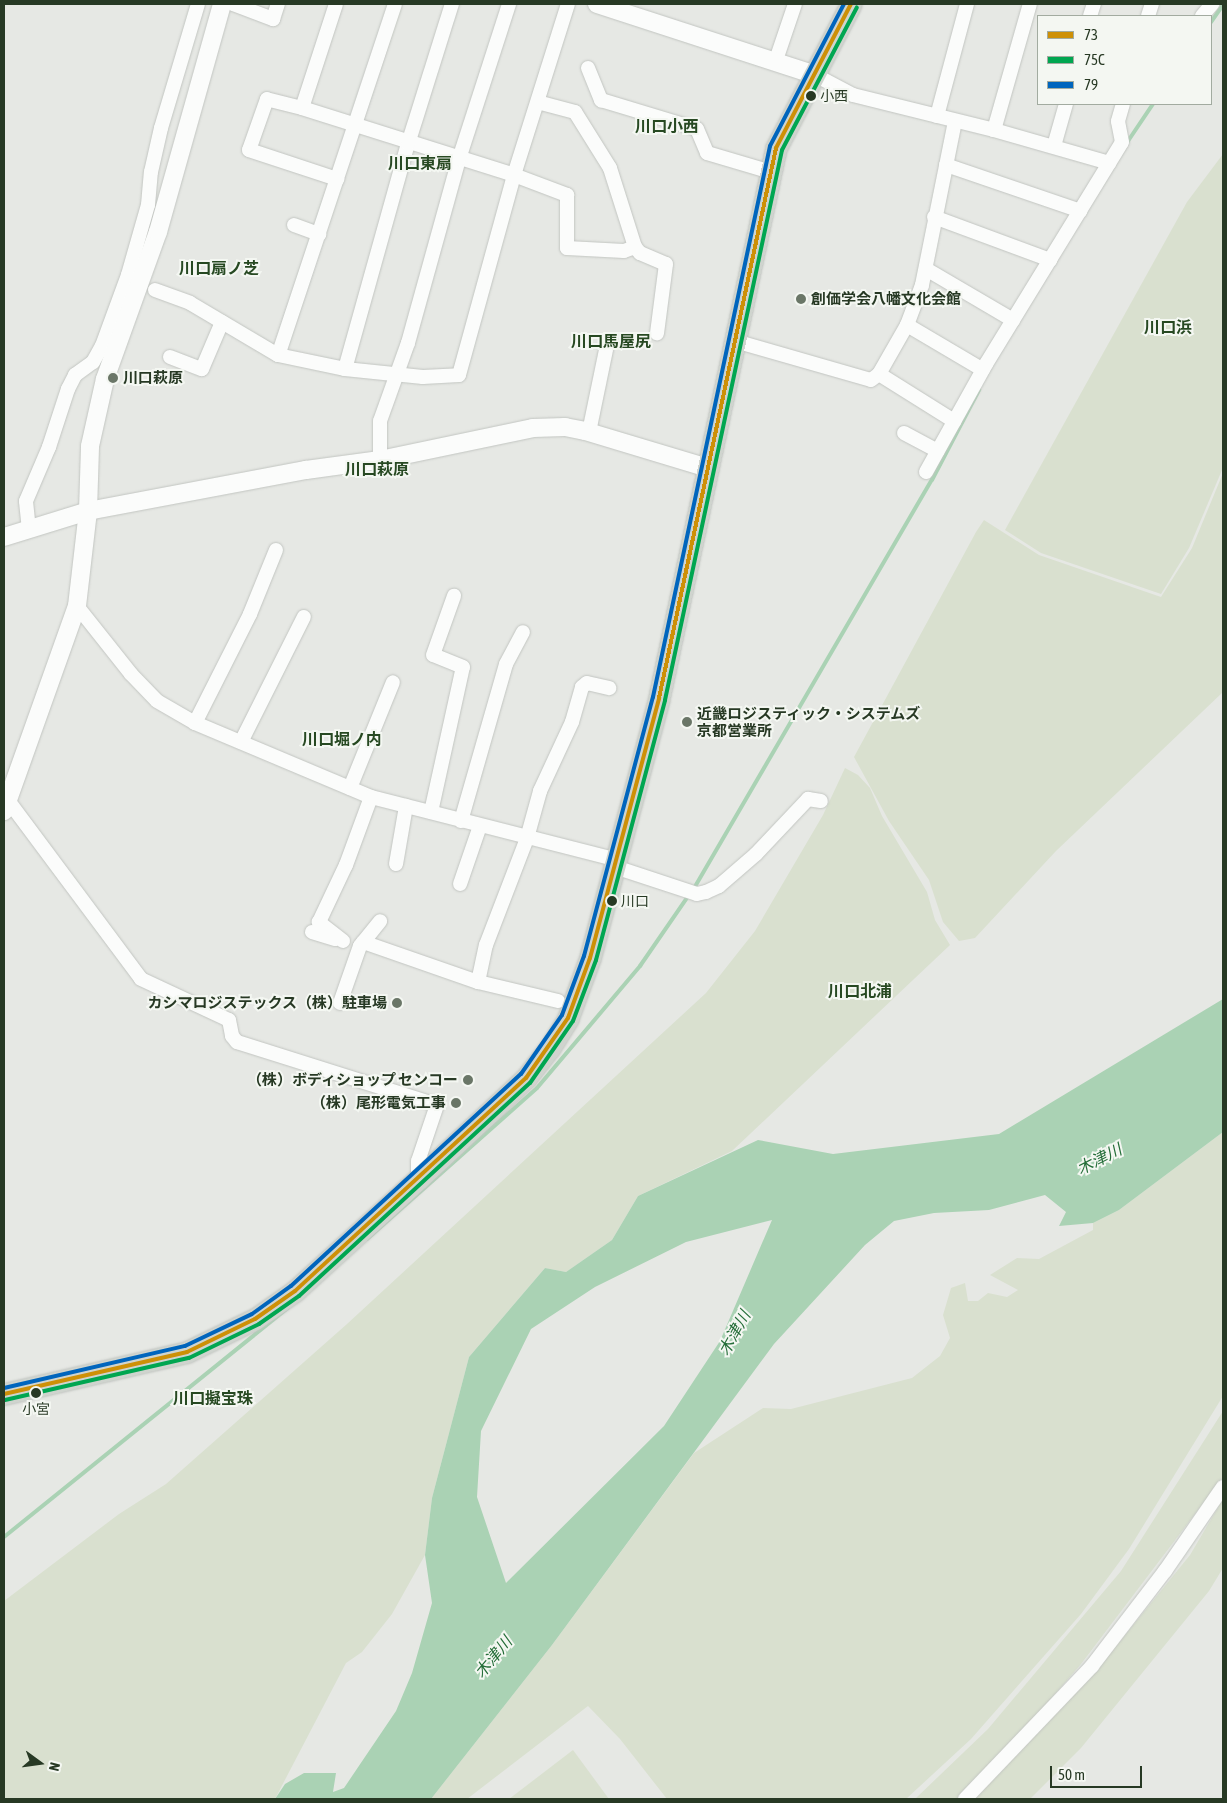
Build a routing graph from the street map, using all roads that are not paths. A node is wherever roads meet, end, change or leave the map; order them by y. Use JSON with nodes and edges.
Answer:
{"nodes":[{"id":1,"x":198,"y":4,"type":"edge"},
{"id":2,"x":222,"y":4,"type":"edge"},
{"id":3,"x":233,"y":4,"type":"edge"},
{"id":4,"x":278,"y":4,"type":"edge"},
{"id":5,"x":336,"y":4,"type":"edge"},
{"id":6,"x":395,"y":4,"type":"edge"},
{"id":7,"x":452,"y":4,"type":"edge"},
{"id":8,"x":509,"y":4,"type":"edge"},
{"id":9,"x":568,"y":4,"type":"edge"},
{"id":10,"x":597,"y":4,"type":"edge"},
{"id":11,"x":795,"y":4,"type":"edge"},
{"id":12,"x":851,"y":4,"type":"edge"},
{"id":13,"x":966,"y":4,"type":"edge"},
{"id":14,"x":1030,"y":4,"type":"edge"},
{"id":15,"x":1212,"y":4,"type":"edge"},
{"id":16,"x":1203,"y":15,"type":"edge"},
{"id":17,"x":775,"y":63,"type":"junction"},
{"id":18,"x":588,"y":68,"type":"dead end"},
{"id":19,"x":813,"y":74,"type":"junction"},
{"id":20,"x":538,"y":102,"type":"junction"},
{"id":21,"x":1066,"y":105,"type":"edge"},
{"id":22,"x":1123,"y":105,"type":"edge"},
{"id":23,"x":302,"y":108,"type":"junction"},
{"id":24,"x":937,"y":116,"type":"junction"},
{"id":25,"x":955,"y":121,"type":"junction"},
{"id":26,"x":355,"y":125,"type":"junction"},
{"id":27,"x":994,"y":130,"type":"junction"},
{"id":28,"x":408,"y":144,"type":"junction"},
{"id":29,"x":1054,"y":146,"type":"junction"},
{"id":30,"x":459,"y":159,"type":"junction"},
{"id":31,"x":1109,"y":163,"type":"junction"},
{"id":32,"x":946,"y":165,"type":"junction"},
{"id":33,"x":771,"y":172,"type":"junction"},
{"id":34,"x":514,"y":175,"type":"junction"},
{"id":35,"x":337,"y":179,"type":"junction"},
{"id":36,"x":1080,"y":211,"type":"junction"},
{"id":37,"x":934,"y":217,"type":"junction"},
{"id":38,"x":294,"y":225,"type":"dead end"},
{"id":39,"x":319,"y":234,"type":"junction"},
{"id":40,"x":634,"y":247,"type":"junction"},
{"id":41,"x":1050,"y":260,"type":"junction"},
{"id":42,"x":926,"y":269,"type":"junction"},
{"id":43,"x":155,"y":290,"type":"dead end"},
{"id":44,"x":1013,"y":320,"type":"junction"},
{"id":45,"x":222,"y":322,"type":"junction"},
{"id":46,"x":906,"y":325,"type":"junction"},
{"id":47,"x":657,"y":333,"type":"dead end"},
{"id":48,"x":735,"y":341,"type":"junction"},
{"id":49,"x":606,"y":350,"type":"dead end"},
{"id":50,"x":278,"y":355,"type":"junction"},
{"id":51,"x":170,"y":357,"type":"dead end"},
{"id":52,"x":345,"y":369,"type":"junction"},
{"id":53,"x":982,"y":370,"type":"junction"},
{"id":54,"x":878,"y":374,"type":"junction"},
{"id":55,"x":394,"y":376,"type":"junction"},
{"id":56,"x":954,"y":420,"type":"junction"},
{"id":57,"x":589,"y":432,"type":"junction"},
{"id":58,"x":904,"y":434,"type":"dead end"},
{"id":59,"x":938,"y":451,"type":"junction"},
{"id":60,"x":380,"y":460,"type":"junction"},
{"id":61,"x":708,"y":468,"type":"junction"},
{"id":62,"x":926,"y":472,"type":"dead end"},
{"id":63,"x":88,"y":512,"type":"junction"},
{"id":64,"x":29,"y":530,"type":"junction"},
{"id":65,"x":4,"y":537,"type":"edge"},
{"id":66,"x":276,"y":550,"type":"dead end"},
{"id":67,"x":454,"y":596,"type":"dead end"},
{"id":68,"x":77,"y":606,"type":"junction"},
{"id":69,"x":304,"y":617,"type":"dead end"},
{"id":70,"x":523,"y":632,"type":"dead end"},
{"id":71,"x":393,"y":682,"type":"dead end"},
{"id":72,"x":609,"y":688,"type":"dead end"},
{"id":73,"x":195,"y":723,"type":"junction"},
{"id":74,"x":241,"y":742,"type":"junction"},
{"id":75,"x":350,"y":788,"type":"junction"},
{"id":76,"x":371,"y":797,"type":"junction"},
{"id":77,"x":821,"y":801,"type":"dead end"},
{"id":78,"x":5,"y":805,"type":"edge"},
{"id":79,"x":406,"y":806,"type":"junction"},
{"id":80,"x":431,"y":812,"type":"junction"},
{"id":81,"x":461,"y":821,"type":"junction"},
{"id":82,"x":480,"y":826,"type":"junction"},
{"id":83,"x":527,"y":838,"type":"junction"},
{"id":84,"x":614,"y":863,"type":"junction"},
{"id":85,"x":396,"y":864,"type":"dead end"},
{"id":86,"x":460,"y":884,"type":"dead end"},
{"id":87,"x":380,"y":921,"type":"dead end"},
{"id":88,"x":312,"y":932,"type":"dead end"},
{"id":89,"x":343,"y":941,"type":"junction"},
{"id":90,"x":362,"y":944,"type":"junction"},
{"id":91,"x":478,"y":982,"type":"junction"},
{"id":92,"x":558,"y":1001,"type":"dead end"},
{"id":93,"x":340,"y":1003,"type":"dead end"},
{"id":94,"x":418,"y":1179,"type":"junction"},
{"id":95,"x":4,"y":1394,"type":"edge"},
{"id":96,"x":1223,"y":1487,"type":"edge"},
{"id":97,"x":965,"y":1799,"type":"edge"}],
"edges":[{"from":1,"to":64,"type":"street"},
{"from":2,"to":63,"type":"street"},
{"from":3,"to":4,"type":"street"},
{"from":5,"to":23,"type":"street"},
{"from":6,"to":26,"type":"street"},
{"from":7,"to":28,"type":"street"},
{"from":8,"to":30,"type":"street"},
{"from":9,"to":20,"type":"street"},
{"from":10,"to":17,"type":"street"},
{"from":11,"to":17,"type":"street"},
{"from":12,"to":19,"type":"main road"},
{"from":13,"to":24,"type":"street"},
{"from":14,"to":27,"type":"street"},
{"from":15,"to":16,"type":"street"},
{"from":17,"to":19,"type":"street"},
{"from":18,"to":33,"type":"street"},
{"from":19,"to":24,"type":"street"},
{"from":19,"to":33,"type":"main road"},
{"from":20,"to":34,"type":"street"},
{"from":20,"to":40,"type":"street"},
{"from":21,"to":29,"type":"street"},
{"from":22,"to":31,"type":"street"},
{"from":23,"to":26,"type":"street"},
{"from":23,"to":35,"type":"street"},
{"from":24,"to":25,"type":"street"},
{"from":25,"to":27,"type":"street"},
{"from":25,"to":32,"type":"street"},
{"from":26,"to":28,"type":"street"},
{"from":26,"to":35,"type":"street"},
{"from":27,"to":29,"type":"street"},
{"from":28,"to":30,"type":"street"},
{"from":28,"to":52,"type":"street"},
{"from":29,"to":31,"type":"street"},
{"from":30,"to":34,"type":"street"},
{"from":30,"to":55,"type":"street"},
{"from":31,"to":36,"type":"street"},
{"from":32,"to":36,"type":"street"},
{"from":32,"to":37,"type":"street"},
{"from":33,"to":48,"type":"main road"},
{"from":34,"to":40,"type":"street"},
{"from":34,"to":55,"type":"street"},
{"from":35,"to":39,"type":"street"},
{"from":36,"to":41,"type":"street"},
{"from":37,"to":41,"type":"street"},
{"from":37,"to":42,"type":"street"},
{"from":38,"to":39,"type":"street"},
{"from":39,"to":50,"type":"street"},
{"from":40,"to":47,"type":"street"},
{"from":41,"to":44,"type":"street"},
{"from":42,"to":44,"type":"street"},
{"from":42,"to":46,"type":"street"},
{"from":43,"to":45,"type":"street"},
{"from":44,"to":53,"type":"street"},
{"from":45,"to":50,"type":"street"},
{"from":45,"to":51,"type":"street"},
{"from":46,"to":53,"type":"street"},
{"from":46,"to":54,"type":"street"},
{"from":48,"to":54,"type":"street"},
{"from":48,"to":61,"type":"main road"},
{"from":49,"to":57,"type":"street"},
{"from":50,"to":52,"type":"street"},
{"from":52,"to":55,"type":"street"},
{"from":53,"to":56,"type":"street"},
{"from":54,"to":56,"type":"street"},
{"from":55,"to":60,"type":"street"},
{"from":56,"to":59,"type":"street"},
{"from":57,"to":60,"type":"street"},
{"from":57,"to":61,"type":"street"},
{"from":58,"to":59,"type":"street"},
{"from":59,"to":62,"type":"street"},
{"from":60,"to":63,"type":"street"},
{"from":61,"to":84,"type":"main road"},
{"from":63,"to":64,"type":"street"},
{"from":63,"to":68,"type":"street"},
{"from":64,"to":65,"type":"street"},
{"from":66,"to":73,"type":"street"},
{"from":67,"to":80,"type":"street"},
{"from":68,"to":73,"type":"street"},
{"from":68,"to":78,"type":"street"},
{"from":69,"to":74,"type":"street"},
{"from":70,"to":81,"type":"street"},
{"from":71,"to":75,"type":"street"},
{"from":72,"to":83,"type":"street"},
{"from":73,"to":74,"type":"street"},
{"from":74,"to":75,"type":"street"},
{"from":75,"to":76,"type":"street"},
{"from":76,"to":79,"type":"street"},
{"from":76,"to":89,"type":"street"},
{"from":77,"to":84,"type":"street"},
{"from":78,"to":94,"type":"street"},
{"from":79,"to":80,"type":"street"},
{"from":79,"to":85,"type":"street"},
{"from":80,"to":81,"type":"street"},
{"from":81,"to":82,"type":"street"},
{"from":82,"to":83,"type":"street"},
{"from":82,"to":86,"type":"street"},
{"from":83,"to":84,"type":"street"},
{"from":83,"to":91,"type":"street"},
{"from":84,"to":94,"type":"main road"},
{"from":87,"to":90,"type":"street"},
{"from":88,"to":89,"type":"street"},
{"from":89,"to":90,"type":"street"},
{"from":90,"to":91,"type":"street"},
{"from":90,"to":93,"type":"street"},
{"from":91,"to":92,"type":"street"},
{"from":94,"to":95,"type":"main road"},
{"from":96,"to":97,"type":"street"}]}
